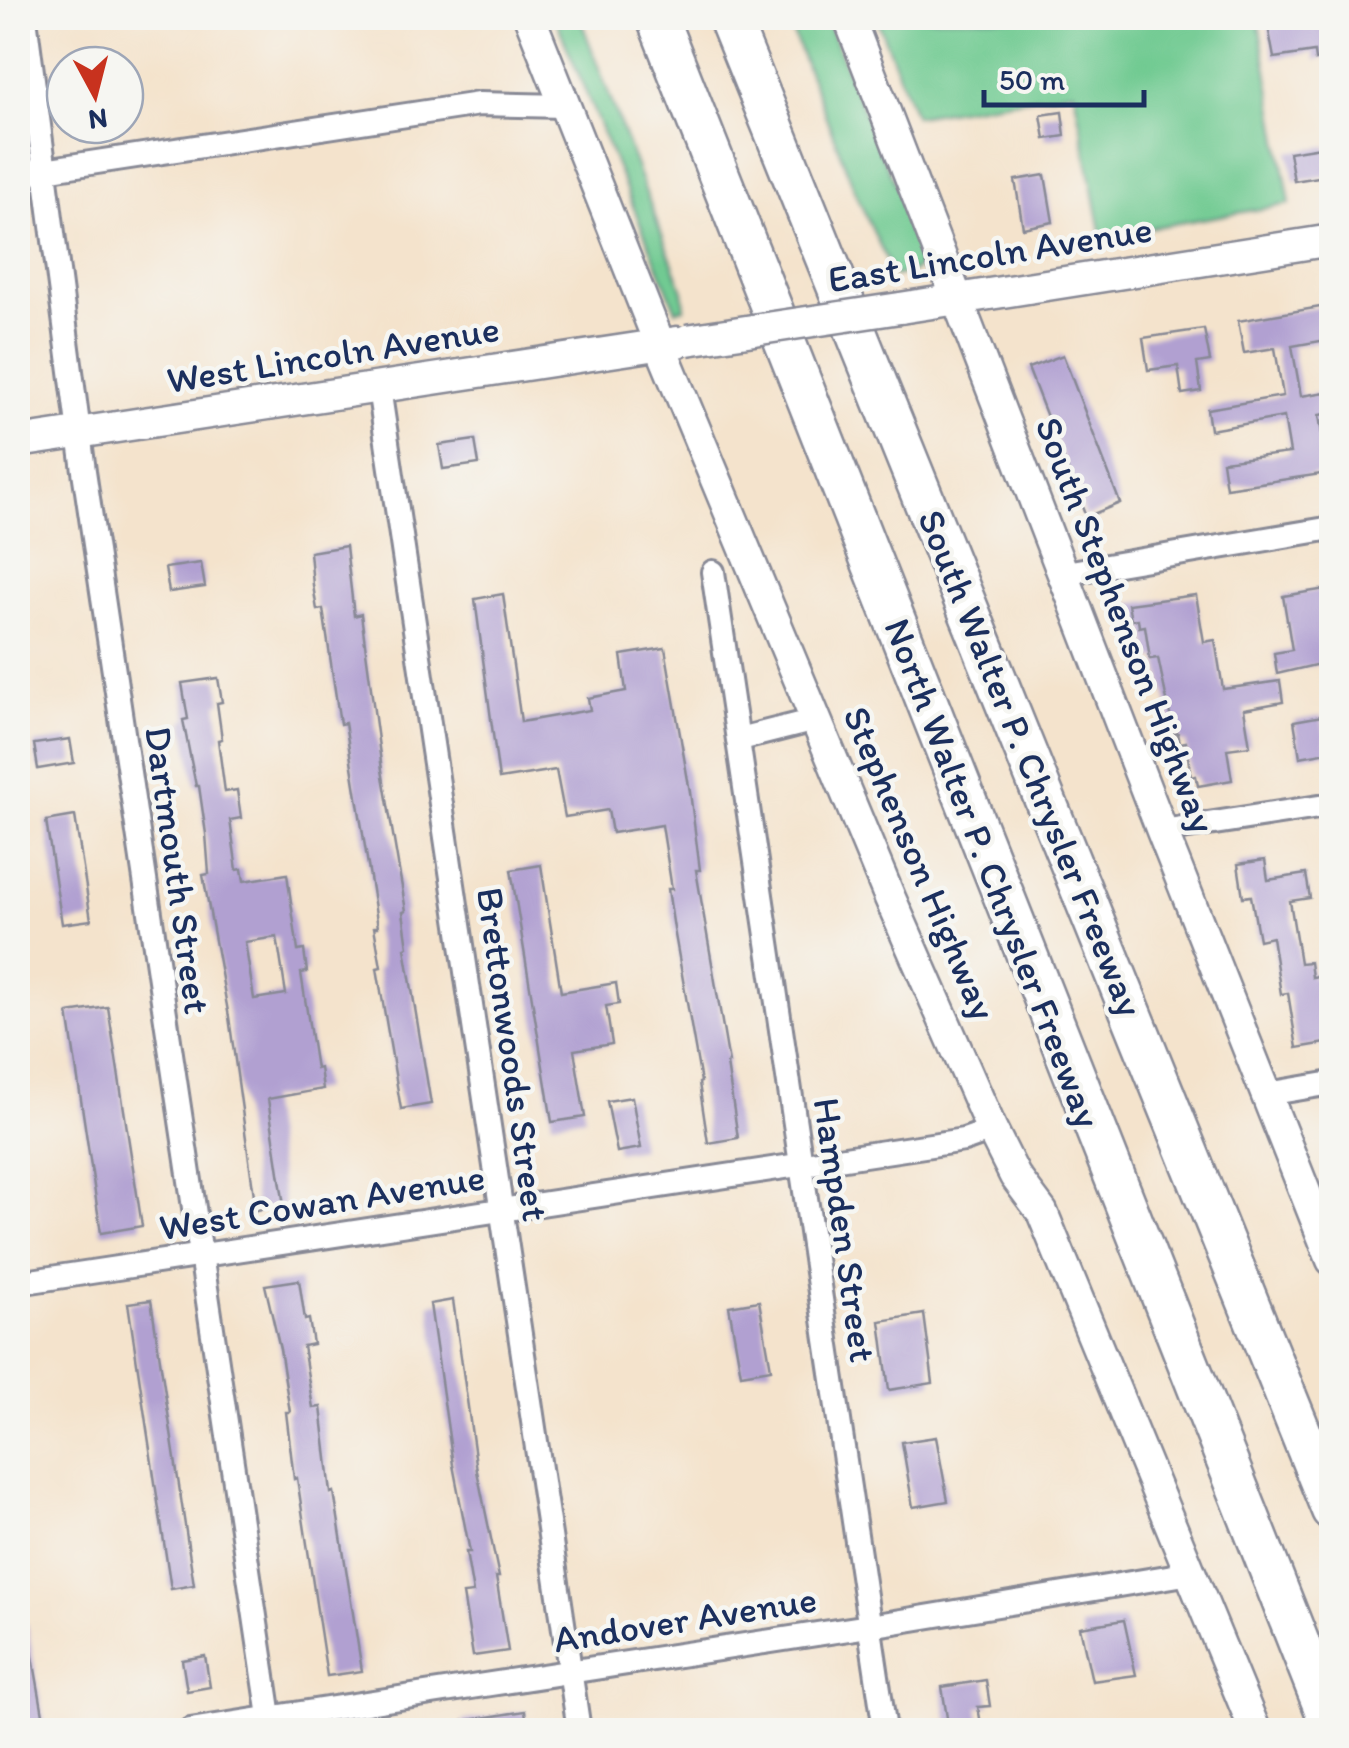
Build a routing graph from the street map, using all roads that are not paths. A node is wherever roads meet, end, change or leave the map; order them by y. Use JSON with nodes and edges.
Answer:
{"nodes":[{"id":1,"x":25,"y":18,"type":"edge"},
{"id":2,"x":530,"y":18,"type":"edge"},
{"id":3,"x":658,"y":18,"type":"edge"},
{"id":4,"x":729,"y":18,"type":"edge"},
{"id":5,"x":849,"y":18,"type":"edge"},
{"id":6,"x":564,"y":106,"type":"junction"},
{"id":7,"x":44,"y":170,"type":"junction"},
{"id":8,"x":18,"y":174,"type":"edge"},
{"id":9,"x":1332,"y":240,"type":"edge"},
{"id":10,"x":959,"y":300,"type":"junction"},
{"id":11,"x":673,"y":343,"type":"junction"},
{"id":12,"x":378,"y":388,"type":"junction"},
{"id":13,"x":79,"y":433,"type":"junction"},
{"id":14,"x":18,"y":442,"type":"edge"},
{"id":15,"x":1332,"y":528,"type":"edge"},
{"id":16,"x":714,"y":572,"type":"dead end"},
{"id":17,"x":1065,"y":572,"type":"junction"},
{"id":18,"x":815,"y":720,"type":"junction"},
{"id":19,"x":740,"y":739,"type":"junction"},
{"id":20,"x":1332,"y":805,"type":"edge"},
{"id":21,"x":1162,"y":831,"type":"junction"},
{"id":22,"x":1332,"y":1083,"type":"edge"},
{"id":23,"x":1268,"y":1094,"type":"junction"},
{"id":24,"x":992,"y":1130,"type":"junction"},
{"id":25,"x":1184,"y":1142,"type":"junction"},
{"id":26,"x":800,"y":1165,"type":"junction"},
{"id":27,"x":501,"y":1210,"type":"junction"},
{"id":28,"x":200,"y":1256,"type":"junction"},
{"id":29,"x":1332,"y":1260,"type":"edge"},
{"id":30,"x":18,"y":1283,"type":"edge"},
{"id":31,"x":1332,"y":1440,"type":"edge"},
{"id":32,"x":1332,"y":1510,"type":"edge"},
{"id":33,"x":1191,"y":1573,"type":"junction"},
{"id":34,"x":868,"y":1626,"type":"junction"},
{"id":35,"x":570,"y":1672,"type":"junction"},
{"id":36,"x":271,"y":1724,"type":"edge"},
{"id":37,"x":1332,"y":1727,"type":"edge"},
{"id":38,"x":190,"y":1730,"type":"edge"},
{"id":39,"x":579,"y":1730,"type":"edge"},
{"id":40,"x":886,"y":1730,"type":"edge"},
{"id":41,"x":1255,"y":1730,"type":"edge"}],
"edges":[{"from":1,"to":7,"type":"street","name":"Dartmouth Street"},
{"from":2,"to":6,"type":"main road","name":"Stephenson Highway"},
{"from":3,"to":37,"type":"highway","name":"North Walter P. Chrysler Freeway"},
{"from":4,"to":25,"type":"highway","name":"South Walter P. Chrysler Freeway"},
{"from":5,"to":10,"type":"main road","name":"South Stephenson Highway"},
{"from":6,"to":7,"type":"street"},
{"from":6,"to":11,"type":"main road","name":"Stephenson Highway"},
{"from":7,"to":8,"type":"street"},
{"from":7,"to":13,"type":"street","name":"Dartmouth Street"},
{"from":9,"to":10,"type":"main road","name":"East Lincoln Avenue"},
{"from":10,"to":11,"type":"main road","name":"East Lincoln Avenue","bridge":true},
{"from":10,"to":17,"type":"main road","name":"South Stephenson Highway"},
{"from":11,"to":12,"type":"main road","name":"West Lincoln Avenue"},
{"from":11,"to":18,"type":"main road","name":"Stephenson Highway"},
{"from":12,"to":13,"type":"main road","name":"West Lincoln Avenue"},
{"from":12,"to":27,"type":"street","name":"Brettonwoods Street"},
{"from":13,"to":14,"type":"main road","name":"West Lincoln Avenue"},
{"from":13,"to":28,"type":"street","name":"Dartmouth Street"},
{"from":15,"to":17,"type":"street"},
{"from":16,"to":19,"type":"street","name":"Hampden Street"},
{"from":17,"to":21,"type":"main road","name":"South Stephenson Highway"},
{"from":18,"to":19,"type":"street"},
{"from":18,"to":24,"type":"main road","name":"Stephenson Highway"},
{"from":19,"to":26,"type":"street","name":"Hampden Street"},
{"from":20,"to":21,"type":"street"},
{"from":21,"to":23,"type":"main road","name":"South Stephenson Highway"},
{"from":22,"to":23,"type":"street"},
{"from":23,"to":29,"type":"main road","name":"South Stephenson Highway"},
{"from":24,"to":26,"type":"street","name":"West Cowan Avenue"},
{"from":24,"to":33,"type":"main road","name":"Stephenson Highway"},
{"from":25,"to":31,"type":"highway"},
{"from":25,"to":32,"type":"highway","name":"South Walter P. Chrysler Freeway"},
{"from":26,"to":27,"type":"street","name":"West Cowan Avenue"},
{"from":26,"to":34,"type":"street","name":"Hampden Street"},
{"from":27,"to":28,"type":"street","name":"West Cowan Avenue"},
{"from":27,"to":35,"type":"street","name":"Brettonwoods Street"},
{"from":28,"to":30,"type":"street","name":"West Cowan Avenue"},
{"from":28,"to":36,"type":"street","name":"Dartmouth Street"},
{"from":33,"to":34,"type":"street","name":"Andover Avenue"},
{"from":33,"to":41,"type":"main road","name":"Stephenson Highway"},
{"from":34,"to":35,"type":"street","name":"Andover Avenue"},
{"from":34,"to":40,"type":"street","name":"Hampden Street"},
{"from":35,"to":36,"type":"street","name":"Andover Avenue"},
{"from":35,"to":39,"type":"street","name":"Brettonwoods Street"},
{"from":36,"to":38,"type":"street","name":"Andover Avenue"}]}
